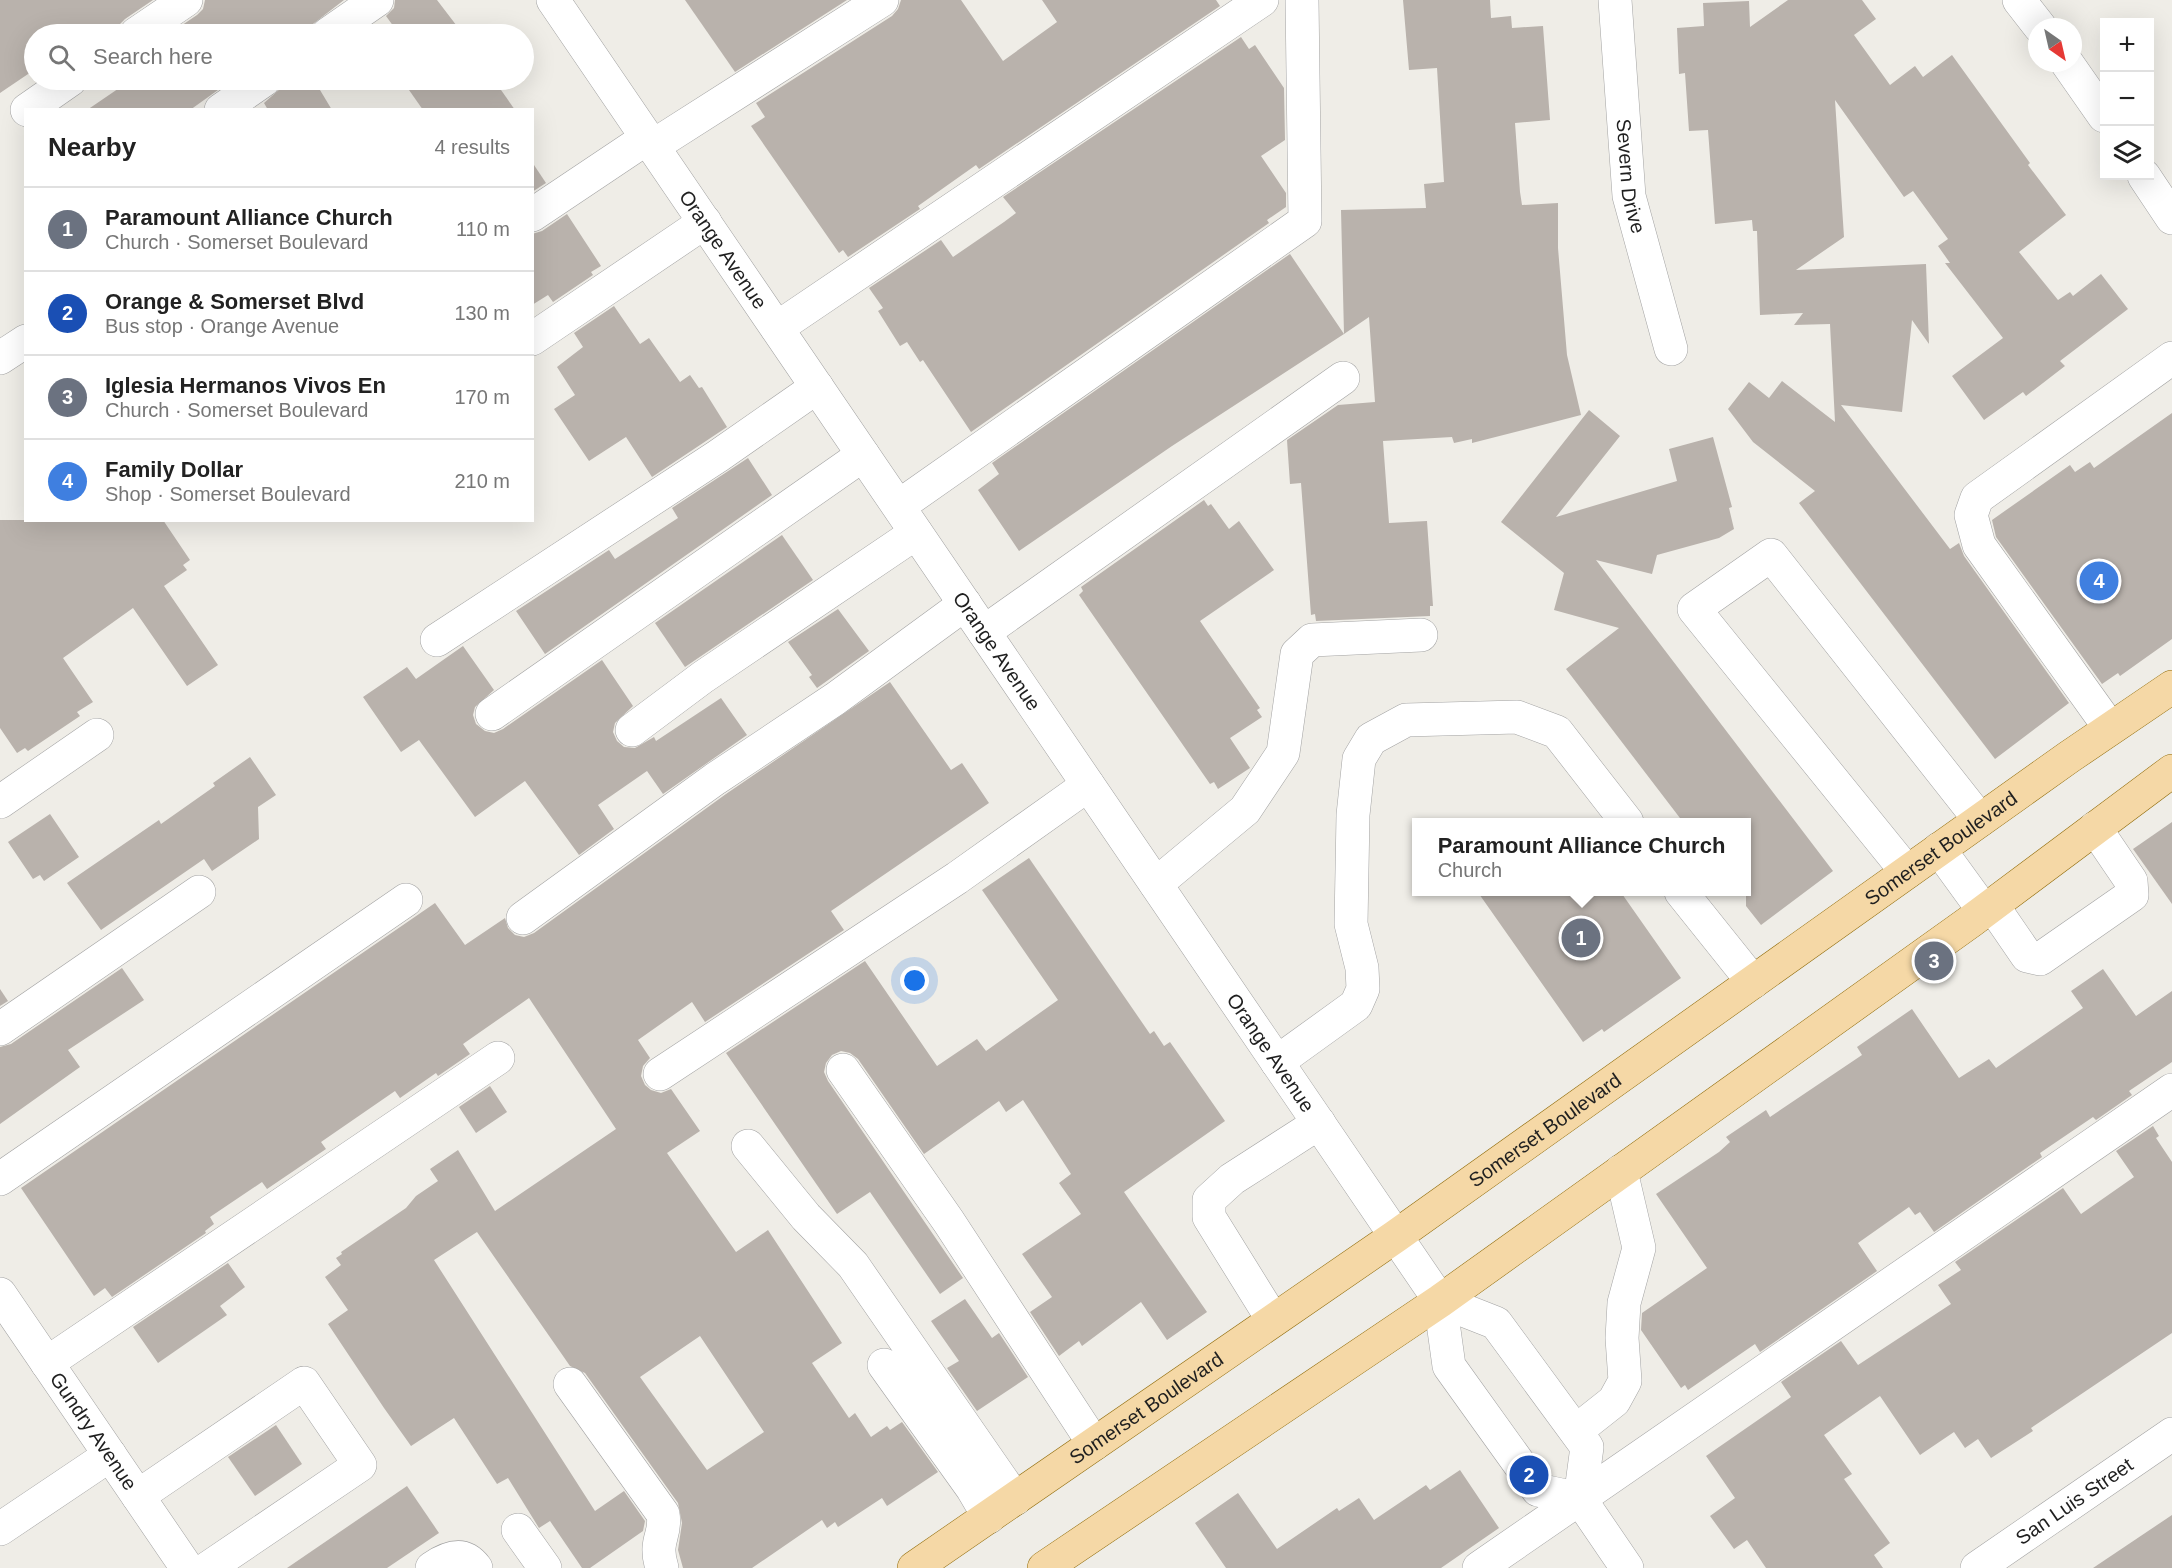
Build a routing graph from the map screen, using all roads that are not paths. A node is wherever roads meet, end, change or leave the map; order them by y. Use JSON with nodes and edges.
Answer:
{"nodes":[{"id":1,"x":186,"y":0,"type":"edge"},
{"id":2,"x":377,"y":0,"type":"edge"},
{"id":3,"x":553,"y":0,"type":"edge"},
{"id":4,"x":882,"y":0,"type":"edge"},
{"id":5,"x":1262,"y":0,"type":"edge"},
{"id":6,"x":1302,"y":0,"type":"edge"},
{"id":7,"x":1615,"y":0,"type":"edge"},
{"id":8,"x":2019,"y":0,"type":"edge"},
{"id":9,"x":2033,"y":18,"type":"edge"},
{"id":10,"x":151,"y":24,"type":"edge"},
{"id":11,"x":342,"y":24,"type":"edge"},
{"id":12,"x":2073,"y":72,"type":"edge"},
{"id":13,"x":55,"y":90,"type":"edge"},
{"id":14,"x":250,"y":90,"type":"edge"},
{"id":15,"x":29,"y":108,"type":"edge"},
{"id":16,"x":224,"y":108,"type":"edge"},
{"id":17,"x":2100,"y":110,"type":"edge"},
{"id":18,"x":650,"y":142,"type":"junction"},
{"id":19,"x":2147,"y":180,"type":"edge"},
{"id":20,"x":534,"y":214,"type":"edge"},
{"id":21,"x":2172,"y":218,"type":"edge"},
{"id":22,"x":705,"y":222,"type":"junction"},
{"id":23,"x":777,"y":328,"type":"junction"},
{"id":24,"x":534,"y":338,"type":"edge"},
{"id":25,"x":24,"y":342,"type":"edge"},
{"id":26,"x":1671,"y":349,"type":"dead end"},
{"id":27,"x":0,"y":358,"type":"edge"},
{"id":28,"x":2172,"y":358,"type":"edge"},
{"id":29,"x":1343,"y":378,"type":"dead end"},
{"id":30,"x":817,"y":387,"type":"junction"},
{"id":31,"x":863,"y":455,"type":"junction"},
{"id":32,"x":908,"y":520,"type":"junction"},
{"id":33,"x":965,"y":604,"type":"junction"},
{"id":34,"x":984,"y":632,"type":"junction"},
{"id":35,"x":1421,"y":635,"type":"dead end"},
{"id":36,"x":437,"y":640,"type":"dead end"},
{"id":37,"x":2172,"y":687,"type":"edge"},
{"id":38,"x":492,"y":714,"type":"dead end"},
{"id":39,"x":2110,"y":729,"type":"junction"},
{"id":40,"x":632,"y":730,"type":"dead end"},
{"id":41,"x":97,"y":735,"type":"dead end"},
{"id":42,"x":2172,"y":771,"type":"edge"},
{"id":43,"x":1088,"y":785,"type":"junction"},
{"id":44,"x":0,"y":802,"type":"edge"},
{"id":45,"x":1624,"y":818,"type":"edge"},
{"id":46,"x":1980,"y":820,"type":"junction"},
{"id":47,"x":2095,"y":828,"type":"junction"},
{"id":48,"x":1939,"y":849,"type":"junction"},
{"id":49,"x":1907,"y":872,"type":"junction"},
{"id":50,"x":1156,"y":884,"type":"junction"},
{"id":51,"x":199,"y":892,"type":"dead end"},
{"id":52,"x":1685,"y":896,"type":"edge"},
{"id":53,"x":406,"y":900,"type":"dead end"},
{"id":54,"x":1988,"y":908,"type":"junction"},
{"id":55,"x":523,"y":918,"type":"dead end"},
{"id":56,"x":1753,"y":982,"type":"junction"},
{"id":57,"x":0,"y":1029,"type":"edge"},
{"id":58,"x":498,"y":1058,"type":"dead end"},
{"id":59,"x":1277,"y":1062,"type":"junction"},
{"id":60,"x":843,"y":1070,"type":"dead end"},
{"id":61,"x":660,"y":1074,"type":"dead end"},
{"id":62,"x":2172,"y":1090,"type":"edge"},
{"id":63,"x":1318,"y":1123,"type":"junction"},
{"id":64,"x":748,"y":1146,"type":"dead end"},
{"id":65,"x":1621,"y":1171,"type":"junction"},
{"id":66,"x":0,"y":1179,"type":"edge"},
{"id":67,"x":1396,"y":1236,"type":"junction"},
{"id":68,"x":0,"y":1294,"type":"edge"},
{"id":69,"x":1440,"y":1301,"type":"junction"},
{"id":70,"x":1274,"y":1320,"type":"junction"},
{"id":71,"x":47,"y":1363,"type":"junction"},
{"id":72,"x":884,"y":1365,"type":"dead end"},
{"id":73,"x":570,"y":1384,"type":"dead end"},
{"id":74,"x":1576,"y":1431,"type":"junction"},
{"id":75,"x":2172,"y":1434,"type":"edge"},
{"id":76,"x":1094,"y":1444,"type":"junction"},
{"id":77,"x":110,"y":1455,"type":"junction"},
{"id":78,"x":138,"y":1496,"type":"junction"},
{"id":79,"x":1580,"y":1499,"type":"junction"},
{"id":80,"x":1002,"y":1508,"type":"junction"},
{"id":81,"x":0,"y":1529,"type":"edge"},
{"id":82,"x":518,"y":1530,"type":"dead end"},
{"id":83,"x":187,"y":1568,"type":"edge"},
{"id":84,"x":208,"y":1568,"type":"edge"},
{"id":85,"x":432,"y":1568,"type":"edge"},
{"id":86,"x":476,"y":1568,"type":"edge"},
{"id":87,"x":545,"y":1568,"type":"edge"},
{"id":88,"x":662,"y":1568,"type":"edge"},
{"id":89,"x":914,"y":1568,"type":"edge"},
{"id":90,"x":1044,"y":1568,"type":"edge"},
{"id":91,"x":1479,"y":1568,"type":"edge"},
{"id":92,"x":1627,"y":1568,"type":"edge"},
{"id":93,"x":1977,"y":1568,"type":"edge"}],
"edges":[{"from":1,"to":10,"type":"street"},
{"from":2,"to":11,"type":"street"},
{"from":3,"to":18,"type":"street","name":"Orange Avenue"},
{"from":4,"to":18,"type":"street"},
{"from":5,"to":23,"type":"street"},
{"from":6,"to":32,"type":"street"},
{"from":7,"to":26,"type":"street","name":"Severn Drive"},
{"from":8,"to":9,"type":"street"},
{"from":12,"to":17,"type":"street"},
{"from":13,"to":15,"type":"street"},
{"from":14,"to":16,"type":"street"},
{"from":18,"to":20,"type":"street"},
{"from":18,"to":22,"type":"street","name":"Orange Avenue"},
{"from":19,"to":21,"type":"street"},
{"from":22,"to":23,"type":"street","name":"Orange Avenue"},
{"from":22,"to":24,"type":"street"},
{"from":23,"to":30,"type":"street","name":"Orange Avenue"},
{"from":25,"to":27,"type":"street"},
{"from":28,"to":39,"type":"street"},
{"from":29,"to":34,"type":"street"},
{"from":30,"to":31,"type":"street","name":"Orange Avenue"},
{"from":30,"to":36,"type":"street"},
{"from":31,"to":32,"type":"street","name":"Orange Avenue"},
{"from":31,"to":38,"type":"street"},
{"from":32,"to":33,"type":"street","name":"Orange Avenue"},
{"from":32,"to":40,"type":"street"},
{"from":33,"to":34,"type":"street","name":"Orange Avenue"},
{"from":33,"to":55,"type":"street"},
{"from":34,"to":43,"type":"street","name":"Orange Avenue"},
{"from":35,"to":50,"type":"street"},
{"from":37,"to":39,"type":"main road","name":"Somerset Boulevard"},
{"from":39,"to":46,"type":"main road","name":"Somerset Boulevard"},
{"from":41,"to":44,"type":"street"},
{"from":42,"to":47,"type":"main road"},
{"from":43,"to":50,"type":"street","name":"Orange Avenue"},
{"from":43,"to":61,"type":"street"},
{"from":45,"to":59,"type":"street"},
{"from":46,"to":48,"type":"main road","name":"Somerset Boulevard"},
{"from":46,"to":49,"type":"street"},
{"from":47,"to":54,"type":"main road"},
{"from":47,"to":54,"type":"street"},
{"from":48,"to":49,"type":"main road","name":"Somerset Boulevard"},
{"from":48,"to":54,"type":"street"},
{"from":49,"to":56,"type":"main road","name":"Somerset Boulevard"},
{"from":50,"to":59,"type":"street","name":"Orange Avenue"},
{"from":51,"to":57,"type":"street"},
{"from":52,"to":56,"type":"street"},
{"from":53,"to":66,"type":"street"},
{"from":54,"to":65,"type":"main road"},
{"from":56,"to":67,"type":"main road","name":"Somerset Boulevard"},
{"from":58,"to":71,"type":"street"},
{"from":59,"to":63,"type":"street","name":"Orange Avenue"},
{"from":60,"to":76,"type":"street"},
{"from":62,"to":79,"type":"street"},
{"from":63,"to":67,"type":"street","name":"Orange Avenue"},
{"from":63,"to":70,"type":"street"},
{"from":64,"to":80,"type":"street"},
{"from":65,"to":69,"type":"main road"},
{"from":65,"to":74,"type":"street"},
{"from":67,"to":69,"type":"street","name":"Orange Avenue"},
{"from":67,"to":70,"type":"main road","name":"Somerset Boulevard"},
{"from":68,"to":71,"type":"street","name":"Gundry Avenue"},
{"from":69,"to":74,"type":"street"},
{"from":69,"to":79,"type":"street","name":"Orange Avenue"},
{"from":69,"to":90,"type":"main road"},
{"from":70,"to":76,"type":"main road","name":"Somerset Boulevard"},
{"from":71,"to":77,"type":"street","name":"Gundry Avenue"},
{"from":72,"to":80,"type":"street"},
{"from":73,"to":88,"type":"street"},
{"from":74,"to":79,"type":"street"},
{"from":75,"to":93,"type":"street","name":"San Luis Street"},
{"from":76,"to":80,"type":"main road","name":"Somerset Boulevard"},
{"from":77,"to":78,"type":"street","name":"Gundry Avenue"},
{"from":77,"to":81,"type":"street"},
{"from":78,"to":83,"type":"street","name":"Gundry Avenue"},
{"from":78,"to":84,"type":"street"},
{"from":79,"to":91,"type":"street"},
{"from":79,"to":92,"type":"street"},
{"from":80,"to":89,"type":"main road","name":"Somerset Boulevard"},
{"from":82,"to":87,"type":"street"},
{"from":85,"to":86,"type":"street"}]}
